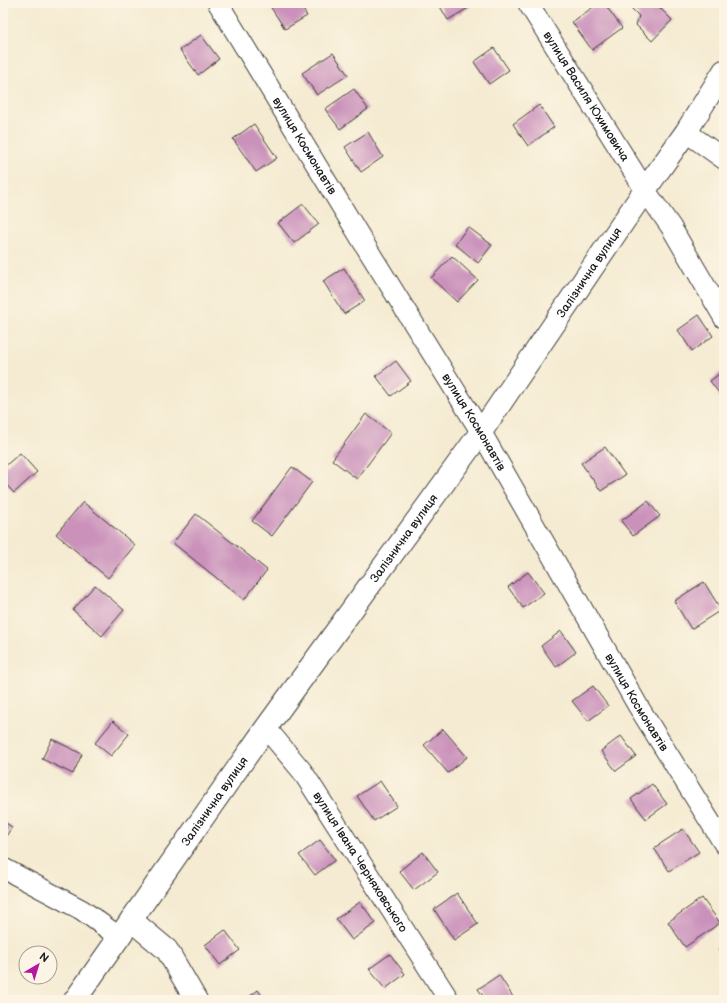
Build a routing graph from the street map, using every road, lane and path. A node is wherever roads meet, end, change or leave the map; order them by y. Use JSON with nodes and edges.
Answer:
{"nodes":[{"id":1,"x":218,"y":3,"type":"edge"},
{"id":2,"x":528,"y":3,"type":"edge"},
{"id":3,"x":724,"y":72,"type":"edge"},
{"id":4,"x":686,"y":132,"type":"junction"},
{"id":5,"x":724,"y":159,"type":"edge"},
{"id":6,"x":645,"y":190,"type":"junction"},
{"id":7,"x":724,"y":318,"type":"edge"},
{"id":8,"x":481,"y":432,"type":"junction"},
{"id":9,"x":266,"y":728,"type":"junction"},
{"id":10,"x":724,"y":844,"type":"edge"},
{"id":11,"x":3,"y":868,"type":"edge"},
{"id":12,"x":125,"y":929,"type":"junction"},
{"id":13,"x":75,"y":1000,"type":"edge"},
{"id":14,"x":196,"y":1000,"type":"edge"},
{"id":15,"x":449,"y":1000,"type":"edge"}],
"edges":[{"from":1,"to":8,"type":"street","name":"вулиця Космонавтів"},
{"from":2,"to":6,"type":"street","name":"вулиця Василя Юхимовича"},
{"from":3,"to":4,"type":"street","name":"Залізнична вулиця"},
{"from":4,"to":5,"type":"street"},
{"from":4,"to":6,"type":"street","name":"Залізнична вулиця"},
{"from":6,"to":7,"type":"street","name":"вулиця Василя Юхимовича"},
{"from":6,"to":8,"type":"street","name":"Залізнична вулиця"},
{"from":8,"to":9,"type":"street","name":"Залізнична вулиця"},
{"from":8,"to":10,"type":"street","name":"вулиця Космонавтів"},
{"from":9,"to":12,"type":"street","name":"Залізнична вулиця"},
{"from":9,"to":15,"type":"street","name":"вулиця Івана Черняховського"},
{"from":11,"to":12,"type":"street"},
{"from":12,"to":13,"type":"street","name":"Залізнична вулиця"},
{"from":12,"to":14,"type":"street"}]}
